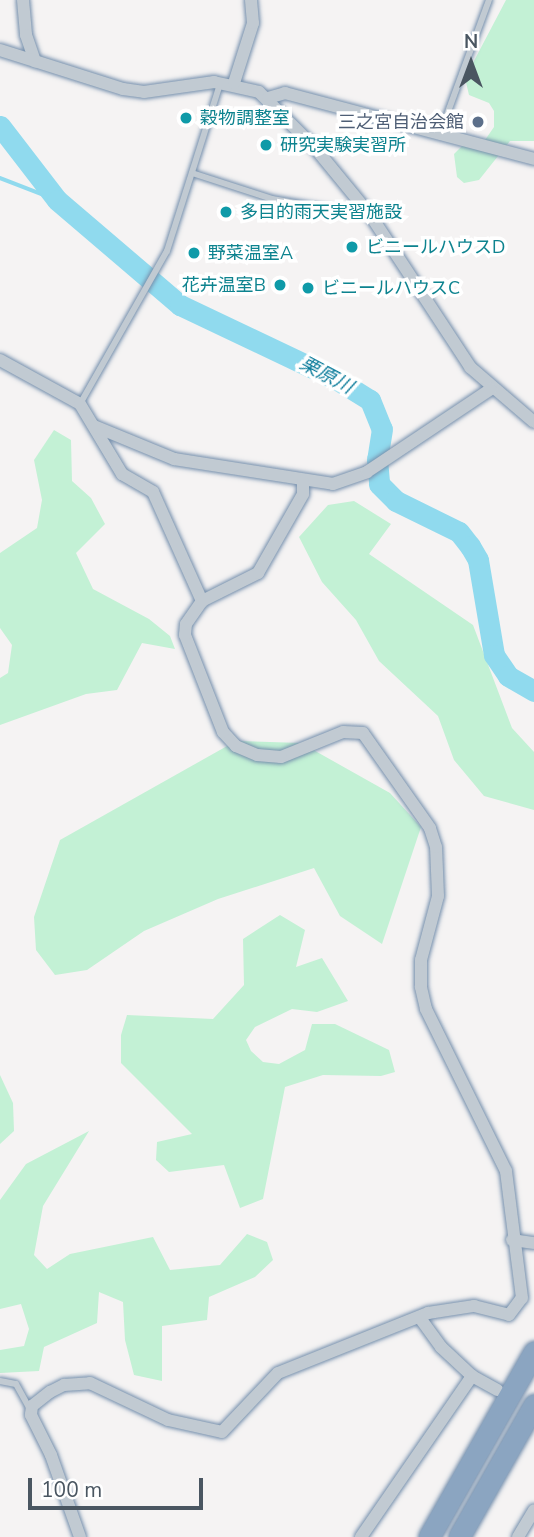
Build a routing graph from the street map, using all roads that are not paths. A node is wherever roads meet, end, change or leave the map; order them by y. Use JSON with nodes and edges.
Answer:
{"nodes":[{"id":1,"x":23,"y":0,"type":"edge"},
{"id":2,"x":251,"y":0,"type":"edge"},
{"id":3,"x":489,"y":0,"type":"edge"},
{"id":4,"x":0,"y":50,"type":"edge"},
{"id":5,"x":35,"y":61,"type":"junction"},
{"id":6,"x":227,"y":83,"type":"junction"},
{"id":7,"x":268,"y":98,"type":"junction"},
{"id":8,"x":441,"y":131,"type":"junction"},
{"id":9,"x":534,"y":159,"type":"edge"},
{"id":10,"x":192,"y":173,"type":"junction"},
{"id":11,"x":348,"y":212,"type":"dead end"},
{"id":12,"x":0,"y":360,"type":"edge"},
{"id":13,"x":491,"y":389,"type":"junction"},
{"id":14,"x":80,"y":404,"type":"junction"},
{"id":15,"x":534,"y":422,"type":"edge"},
{"id":16,"x":94,"y":426,"type":"junction"},
{"id":17,"x":303,"y":482,"type":"junction"},
{"id":18,"x":202,"y":601,"type":"junction"},
{"id":19,"x":512,"y":1240,"type":"junction"},
{"id":20,"x":533,"y":1244,"type":"edge"},
{"id":21,"x":420,"y":1318,"type":"junction"},
{"id":22,"x":534,"y":1352,"type":"edge"},
{"id":23,"x":472,"y":1377,"type":"junction"},
{"id":24,"x":0,"y":1381,"type":"edge"},
{"id":25,"x":497,"y":1390,"type":"dead end"},
{"id":26,"x":534,"y":1405,"type":"edge"},
{"id":27,"x":31,"y":1410,"type":"junction"},
{"id":28,"x":532,"y":1518,"type":"edge"},
{"id":29,"x":80,"y":1537,"type":"edge"},
{"id":30,"x":361,"y":1537,"type":"edge"},
{"id":31,"x":429,"y":1537,"type":"edge"},
{"id":32,"x":459,"y":1537,"type":"edge"},
{"id":33,"x":518,"y":1537,"type":"edge"}],
"edges":[{"from":1,"to":5,"type":"street"},
{"from":2,"to":6,"type":"street"},
{"from":3,"to":8,"type":"lane"},
{"from":4,"to":5,"type":"street"},
{"from":5,"to":6,"type":"street"},
{"from":6,"to":7,"type":"street"},
{"from":6,"to":10,"type":"lane"},
{"from":7,"to":8,"type":"street"},
{"from":7,"to":13,"type":"street"},
{"from":8,"to":9,"type":"street"},
{"from":10,"to":11,"type":"lane"},
{"from":10,"to":14,"type":"lane"},
{"from":12,"to":14,"type":"street"},
{"from":13,"to":15,"type":"street"},
{"from":13,"to":17,"type":"street"},
{"from":14,"to":16,"type":"street"},
{"from":16,"to":17,"type":"street"},
{"from":16,"to":18,"type":"street"},
{"from":17,"to":18,"type":"street"},
{"from":18,"to":19,"type":"street"},
{"from":19,"to":20,"type":"street"},
{"from":19,"to":21,"type":"street"},
{"from":21,"to":23,"type":"street"},
{"from":21,"to":27,"type":"street"},
{"from":22,"to":31,"type":"highway"},
{"from":23,"to":25,"type":"street"},
{"from":23,"to":30,"type":"street"},
{"from":24,"to":27,"type":"lane"},
{"from":26,"to":32,"type":"highway"},
{"from":27,"to":29,"type":"street"},
{"from":28,"to":33,"type":"street"}]}
